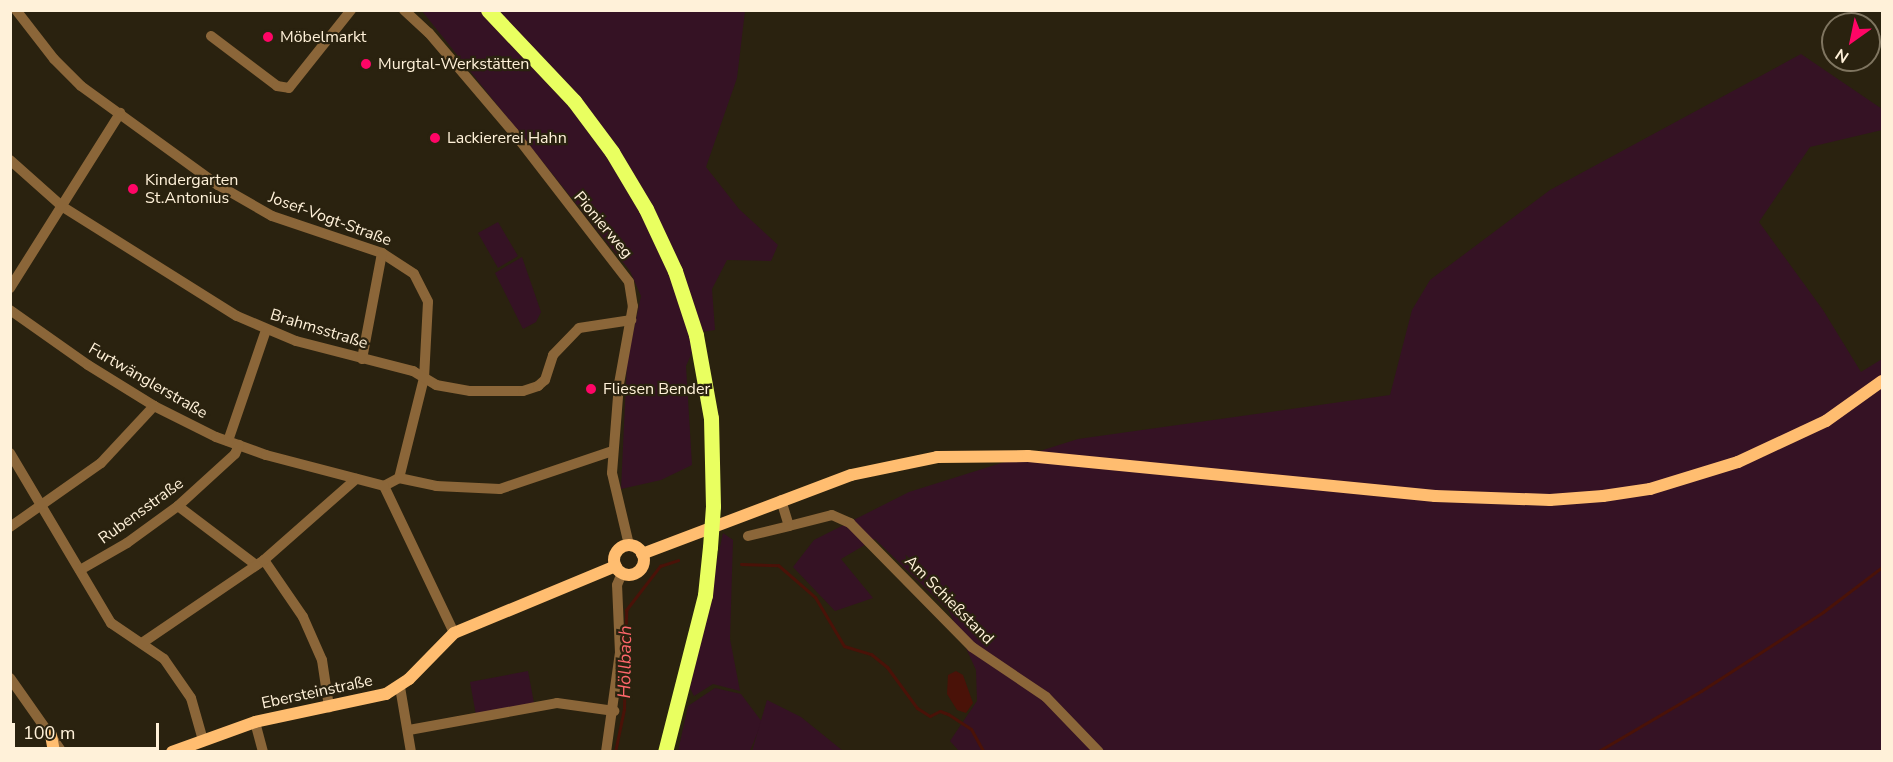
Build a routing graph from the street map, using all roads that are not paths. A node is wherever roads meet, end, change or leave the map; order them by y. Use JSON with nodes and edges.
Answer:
{"nodes":[{"id":1,"x":16,"y":10,"type":"edge"},
{"id":2,"x":351,"y":10,"type":"edge"},
{"id":3,"x":404,"y":10,"type":"edge"},
{"id":4,"x":488,"y":10,"type":"edge"},
{"id":5,"x":211,"y":36,"type":"dead end"},
{"id":6,"x":120,"y":113,"type":"junction"},
{"id":7,"x":10,"y":160,"type":"edge"},
{"id":8,"x":63,"y":207,"type":"junction"},
{"id":9,"x":382,"y":252,"type":"junction"},
{"id":10,"x":10,"y":288,"type":"edge"},
{"id":11,"x":10,"y":310,"type":"edge"},
{"id":12,"x":631,"y":320,"type":"junction"},
{"id":13,"x":266,"y":330,"type":"junction"},
{"id":14,"x":362,"y":359,"type":"junction"},
{"id":15,"x":424,"y":378,"type":"junction"},
{"id":16,"x":1882,"y":381,"type":"edge"},
{"id":17,"x":154,"y":406,"type":"junction"},
{"id":18,"x":234,"y":443,"type":"junction"},
{"id":19,"x":612,"y":451,"type":"junction"},
{"id":20,"x":10,"y":453,"type":"edge"},
{"id":21,"x":399,"y":478,"type":"junction"},
{"id":22,"x":356,"y":479,"type":"junction"},
{"id":23,"x":384,"y":486,"type":"junction"},
{"id":24,"x":781,"y":500,"type":"junction"},
{"id":25,"x":178,"y":506,"type":"junction"},
{"id":26,"x":43,"y":507,"type":"junction"},
{"id":27,"x":789,"y":525,"type":"junction"},
{"id":28,"x":10,"y":528,"type":"edge"},
{"id":29,"x":748,"y":536,"type":"dead end"},
{"id":30,"x":628,"y":545,"type":"junction"},
{"id":31,"x":642,"y":554,"type":"junction"},
{"id":32,"x":260,"y":562,"type":"junction"},
{"id":33,"x":80,"y":570,"type":"junction"},
{"id":34,"x":619,"y":570,"type":"junction"},
{"id":35,"x":453,"y":633,"type":"junction"},
{"id":36,"x":142,"y":643,"type":"junction"},
{"id":37,"x":11,"y":681,"type":"edge"},
{"id":38,"x":400,"y":687,"type":"junction"},
{"id":39,"x":329,"y":707,"type":"junction"},
{"id":40,"x":614,"y":711,"type":"junction"},
{"id":41,"x":255,"y":722,"type":"junction"},
{"id":42,"x":409,"y":730,"type":"junction"},
{"id":43,"x":51,"y":735,"type":"junction"},
{"id":44,"x":203,"y":740,"type":"junction"},
{"id":45,"x":54,"y":752,"type":"edge"},
{"id":46,"x":62,"y":752,"type":"edge"},
{"id":47,"x":172,"y":752,"type":"edge"},
{"id":48,"x":263,"y":752,"type":"edge"},
{"id":49,"x":411,"y":752,"type":"edge"},
{"id":50,"x":606,"y":752,"type":"edge"},
{"id":51,"x":665,"y":752,"type":"edge"},
{"id":52,"x":1099,"y":752,"type":"edge"}],
"edges":[{"from":1,"to":6,"type":"street","name":"Josef-Vogt-Straße"},
{"from":2,"to":5,"type":"street"},
{"from":3,"to":12,"type":"street","name":"Pionierweg"},
{"from":4,"to":51,"type":"main road","bridge":true},
{"from":6,"to":8,"type":"street"},
{"from":6,"to":9,"type":"street","name":"Josef-Vogt-Straße"},
{"from":7,"to":8,"type":"street","name":"Brahmsstraße"},
{"from":8,"to":10,"type":"street"},
{"from":8,"to":13,"type":"street","name":"Brahmsstraße"},
{"from":9,"to":14,"type":"street"},
{"from":9,"to":15,"type":"street","name":"Josef-Vogt-Straße"},
{"from":11,"to":17,"type":"street","name":"Furtwänglerstraße"},
{"from":12,"to":15,"type":"street","name":"Brahmsstraße"},
{"from":12,"to":19,"type":"street","name":"Pionierweg"},
{"from":13,"to":14,"type":"street","name":"Brahmsstraße"},
{"from":13,"to":18,"type":"street","name":"Rubensstraße"},
{"from":14,"to":15,"type":"street","name":"Brahmsstraße"},
{"from":15,"to":21,"type":"street","name":"Josef-Vogt-Straße"},
{"from":16,"to":24,"type":"street","name":"Ebersteinstraße"},
{"from":17,"to":18,"type":"street","name":"Furtwänglerstraße"},
{"from":17,"to":26,"type":"street"},
{"from":18,"to":22,"type":"street","name":"Furtwänglerstraße"},
{"from":18,"to":25,"type":"street","name":"Rubensstraße"},
{"from":19,"to":21,"type":"street"},
{"from":19,"to":30,"type":"street","name":"Pionierweg"},
{"from":20,"to":26,"type":"street"},
{"from":21,"to":23,"type":"street"},
{"from":22,"to":23,"type":"street","name":"Furtwänglerstraße"},
{"from":22,"to":32,"type":"street"},
{"from":23,"to":35,"type":"street"},
{"from":24,"to":27,"type":"street"},
{"from":24,"to":31,"type":"street","name":"Ebersteinstraße"},
{"from":25,"to":32,"type":"street"},
{"from":25,"to":33,"type":"street","name":"Rubensstraße"},
{"from":26,"to":28,"type":"street"},
{"from":26,"to":33,"type":"street"},
{"from":27,"to":29,"type":"street"},
{"from":27,"to":52,"type":"street","name":"Am Schießstand"},
{"from":30,"to":31,"type":"street"},
{"from":30,"to":34,"type":"street"},
{"from":31,"to":34,"type":"street","name":"Ebersteinstraße"},
{"from":32,"to":36,"type":"street"},
{"from":32,"to":39,"type":"street"},
{"from":33,"to":36,"type":"street"},
{"from":34,"to":35,"type":"street","name":"Ebersteinstraße"},
{"from":34,"to":40,"type":"street"},
{"from":35,"to":38,"type":"street","name":"Ebersteinstraße"},
{"from":36,"to":44,"type":"street"},
{"from":37,"to":43,"type":"street"},
{"from":38,"to":39,"type":"street","name":"Ebersteinstraße"},
{"from":38,"to":42,"type":"street"},
{"from":39,"to":41,"type":"street","name":"Ebersteinstraße"},
{"from":40,"to":42,"type":"street"},
{"from":40,"to":50,"type":"street"},
{"from":41,"to":44,"type":"street","name":"Ebersteinstraße"},
{"from":41,"to":48,"type":"street"},
{"from":42,"to":49,"type":"street"},
{"from":43,"to":45,"type":"street"},
{"from":43,"to":46,"type":"street"},
{"from":44,"to":47,"type":"street","name":"Ebersteinstraße"}]}
